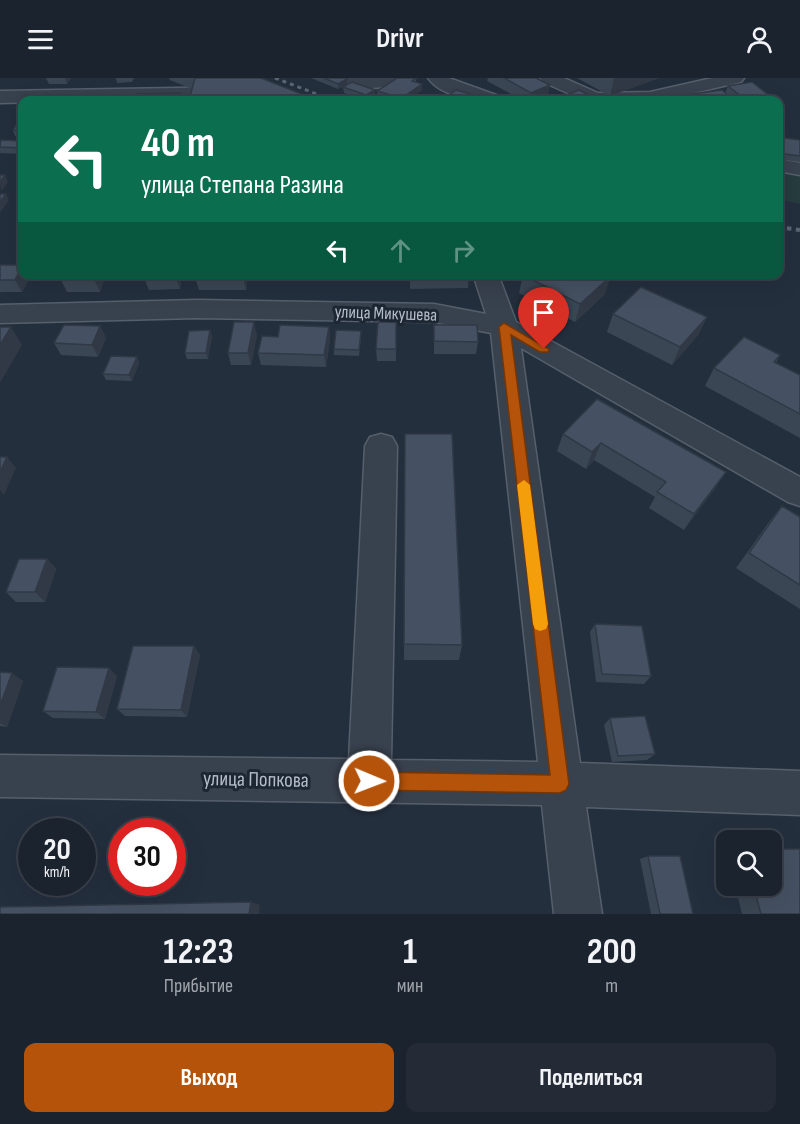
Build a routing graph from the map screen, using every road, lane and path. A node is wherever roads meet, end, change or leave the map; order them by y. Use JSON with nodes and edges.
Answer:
{"nodes":[{"id":1,"x":18,"y":78,"type":"edge"},
{"id":2,"x":348,"y":78,"type":"edge"},
{"id":3,"x":406,"y":78,"type":"edge"},
{"id":4,"x":437,"y":78,"type":"edge"},
{"id":5,"x":549,"y":78,"type":"edge"},
{"id":6,"x":735,"y":78,"type":"edge"},
{"id":7,"x":238,"y":93,"type":"edge"},
{"id":8,"x":137,"y":96,"type":"edge"},
{"id":9,"x":480,"y":96,"type":"edge"},
{"id":10,"x":588,"y":96,"type":"edge"},
{"id":11,"x":658,"y":96,"type":"edge"},
{"id":12,"x":2,"y":100,"type":"edge"},
{"id":13,"x":18,"y":100,"type":"edge"},
{"id":14,"x":783,"y":166,"type":"edge"},
{"id":15,"x":800,"y":169,"type":"edge"},
{"id":16,"x":487,"y":279,"type":"edge"},
{"id":17,"x":0,"y":314,"type":"edge"},
{"id":18,"x":504,"y":327,"type":"junction"},
{"id":19,"x":381,"y":446,"type":"dead end"},
{"id":20,"x":800,"y":493,"type":"edge"},
{"id":21,"x":0,"y":776,"type":"edge"},
{"id":22,"x":369,"y":781,"type":"junction"},
{"id":23,"x":560,"y":784,"type":"junction"},
{"id":24,"x":800,"y":793,"type":"edge"},
{"id":25,"x":578,"y":914,"type":"edge"}],
"edges":[{"from":1,"to":12,"type":"street"},
{"from":2,"to":3,"type":"street"},
{"from":4,"to":9,"type":"street"},
{"from":5,"to":10,"type":"street"},
{"from":6,"to":11,"type":"street"},
{"from":7,"to":8,"type":"street"},
{"from":12,"to":13,"type":"street"},
{"from":14,"to":15,"type":"street"},
{"from":16,"to":18,"type":"street"},
{"from":17,"to":18,"type":"street","name":"улица Микушева"},
{"from":18,"to":20,"type":"street","name":"улица Микушева"},
{"from":18,"to":23,"type":"street"},
{"from":19,"to":22,"type":"street"},
{"from":21,"to":22,"type":"street","name":"улица Попкова"},
{"from":22,"to":23,"type":"street","name":"улица Попкова"},
{"from":23,"to":24,"type":"street","name":"улица Попкова"},
{"from":23,"to":25,"type":"street"}]}
